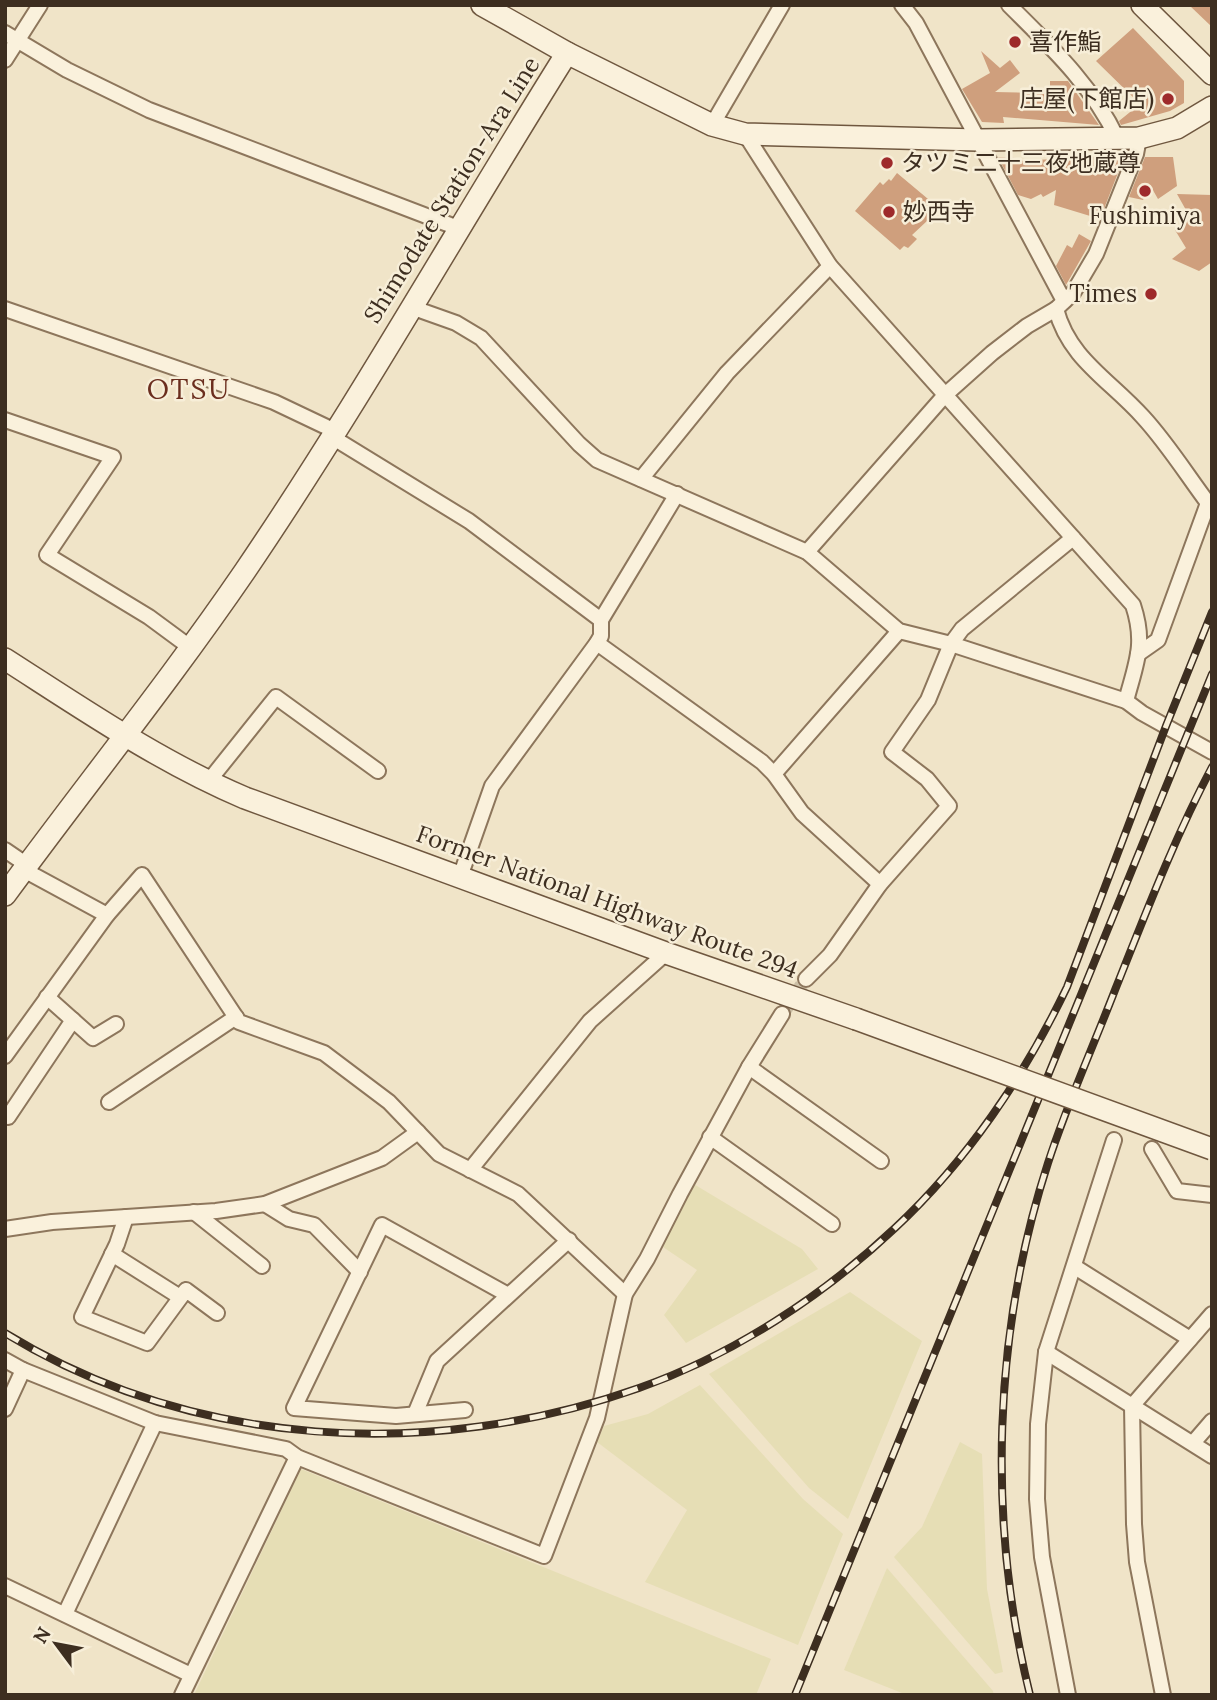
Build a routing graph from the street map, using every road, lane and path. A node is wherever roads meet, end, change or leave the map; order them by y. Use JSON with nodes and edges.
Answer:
{"nodes":[{"id":1,"x":40,"y":5,"type":"edge"},
{"id":2,"x":482,"y":5,"type":"edge"},
{"id":3,"x":902,"y":5,"type":"edge"},
{"id":4,"x":1009,"y":5,"type":"edge"},
{"id":5,"x":1142,"y":5,"type":"edge"},
{"id":6,"x":774,"y":8,"type":"edge"},
{"id":7,"x":11,"y":37,"type":"edge"},
{"id":8,"x":567,"y":53,"type":"junction"},
{"id":9,"x":5,"y":60,"type":"edge"},
{"id":10,"x":1212,"y":74,"type":"edge"},
{"id":11,"x":1212,"y":107,"type":"edge"},
{"id":12,"x":712,"y":125,"type":"junction"},
{"id":13,"x":745,"y":134,"type":"junction"},
{"id":14,"x":1117,"y":138,"type":"junction"},
{"id":15,"x":1139,"y":138,"type":"junction"},
{"id":16,"x":978,"y":140,"type":"junction"},
{"id":17,"x":458,"y":228,"type":"junction"},
{"id":18,"x":830,"y":266,"type":"junction"},
{"id":19,"x":1060,"y":305,"type":"junction"},
{"id":20,"x":411,"y":307,"type":"junction"},
{"id":21,"x":5,"y":309,"type":"edge"},
{"id":22,"x":945,"y":395,"type":"junction"},
{"id":23,"x":5,"y":420,"type":"edge"},
{"id":24,"x":333,"y":434,"type":"junction"},
{"id":25,"x":641,"y":479,"type":"junction"},
{"id":26,"x":677,"y":494,"type":"junction"},
{"id":27,"x":1073,"y":538,"type":"junction"},
{"id":28,"x":807,"y":552,"type":"junction"},
{"id":29,"x":601,"y":620,"type":"junction"},
{"id":30,"x":899,"y":631,"type":"junction"},
{"id":31,"x":597,"y":643,"type":"junction"},
{"id":32,"x":951,"y":644,"type":"junction"},
{"id":33,"x":191,"y":648,"type":"junction"},
{"id":34,"x":1138,"y":653,"type":"junction"},
{"id":35,"x":5,"y":659,"type":"edge"},
{"id":36,"x":1126,"y":701,"type":"junction"},
{"id":37,"x":126,"y":736,"type":"junction"},
{"id":38,"x":1212,"y":752,"type":"edge"},
{"id":39,"x":378,"y":771,"type":"dead end"},
{"id":40,"x":774,"y":774,"type":"junction"},
{"id":41,"x":208,"y":782,"type":"junction"},
{"id":42,"x":5,"y":850,"type":"edge"},
{"id":43,"x":25,"y":867,"type":"junction"},
{"id":44,"x":460,"y":877,"type":"junction"},
{"id":45,"x":880,"y":884,"type":"junction"},
{"id":46,"x":5,"y":895,"type":"edge"},
{"id":47,"x":107,"y":915,"type":"junction"},
{"id":48,"x":666,"y":953,"type":"junction"},
{"id":49,"x":806,"y":979,"type":"tunnel mouth"},
{"id":50,"x":47,"y":997,"type":"junction"},
{"id":51,"x":782,"y":1014,"type":"tunnel mouth"},
{"id":52,"x":236,"y":1017,"type":"junction"},
{"id":53,"x":74,"y":1020,"type":"junction"},
{"id":54,"x":116,"y":1024,"type":"dead end"},
{"id":55,"x":5,"y":1056,"type":"edge"},
{"id":56,"x":749,"y":1066,"type":"junction"},
{"id":57,"x":108,"y":1102,"type":"dead end"},
{"id":58,"x":5,"y":1115,"type":"edge"},
{"id":59,"x":418,"y":1132,"type":"junction"},
{"id":60,"x":710,"y":1137,"type":"junction"},
{"id":61,"x":1114,"y":1140,"type":"dead end"},
{"id":62,"x":1152,"y":1149,"type":"dead end"},
{"id":63,"x":1212,"y":1149,"type":"edge"},
{"id":64,"x":881,"y":1161,"type":"dead end"},
{"id":65,"x":470,"y":1170,"type":"junction"},
{"id":66,"x":1212,"y":1195,"type":"edge"},
{"id":67,"x":265,"y":1204,"type":"junction"},
{"id":68,"x":194,"y":1212,"type":"junction"},
{"id":69,"x":126,"y":1217,"type":"junction"},
{"id":70,"x":832,"y":1224,"type":"dead end"},
{"id":71,"x":5,"y":1228,"type":"edge"},
{"id":72,"x":569,"y":1240,"type":"junction"},
{"id":73,"x":112,"y":1254,"type":"junction"},
{"id":74,"x":262,"y":1266,"type":"dead end"},
{"id":75,"x":1075,"y":1267,"type":"junction"},
{"id":76,"x":360,"y":1272,"type":"junction"},
{"id":77,"x":625,"y":1294,"type":"junction"},
{"id":78,"x":508,"y":1295,"type":"junction"},
{"id":79,"x":180,"y":1297,"type":"junction"},
{"id":80,"x":217,"y":1313,"type":"dead end"},
{"id":81,"x":1212,"y":1314,"type":"edge"},
{"id":82,"x":1190,"y":1339,"type":"junction"},
{"id":83,"x":1046,"y":1352,"type":"junction"},
{"id":84,"x":5,"y":1360,"type":"edge"},
{"id":85,"x":23,"y":1370,"type":"junction"},
{"id":86,"x":1132,"y":1406,"type":"junction"},
{"id":87,"x":5,"y":1409,"type":"edge"},
{"id":88,"x":465,"y":1410,"type":"dead end"},
{"id":89,"x":415,"y":1414,"type":"junction"},
{"id":90,"x":1212,"y":1421,"type":"edge"},
{"id":91,"x":155,"y":1423,"type":"junction"},
{"id":92,"x":1193,"y":1443,"type":"junction"},
{"id":93,"x":1212,"y":1456,"type":"edge"},
{"id":94,"x":297,"y":1457,"type":"junction"},
{"id":95,"x":5,"y":1586,"type":"edge"},
{"id":96,"x":65,"y":1614,"type":"junction"},
{"id":97,"x":191,"y":1675,"type":"junction"},
{"id":98,"x":182,"y":1695,"type":"edge"},
{"id":99,"x":1068,"y":1695,"type":"edge"},
{"id":100,"x":1163,"y":1695,"type":"edge"}],
"edges":[{"from":1,"to":7,"type":"street"},
{"from":2,"to":8,"type":"street"},
{"from":3,"to":16,"type":"street"},
{"from":4,"to":14,"type":"street"},
{"from":5,"to":10,"type":"street"},
{"from":6,"to":12,"type":"street"},
{"from":7,"to":9,"type":"street"},
{"from":7,"to":17,"type":"street"},
{"from":8,"to":12,"type":"street","name":"Shimodate Station-Ara Line"},
{"from":8,"to":17,"type":"street","name":"Shimodate Station-Ara Line"},
{"from":11,"to":15,"type":"street","name":"Shimodate Station-Ara Line"},
{"from":12,"to":13,"type":"street","name":"Shimodate Station-Ara Line"},
{"from":13,"to":16,"type":"street","name":"Shimodate Station-Ara Line"},
{"from":13,"to":18,"type":"street"},
{"from":14,"to":15,"type":"street","name":"Shimodate Station-Ara Line"},
{"from":14,"to":16,"type":"street","name":"Shimodate Station-Ara Line"},
{"from":15,"to":19,"type":"street"},
{"from":16,"to":19,"type":"street"},
{"from":17,"to":20,"type":"street","name":"Shimodate Station-Ara Line"},
{"from":18,"to":22,"type":"street"},
{"from":18,"to":25,"type":"street"},
{"from":19,"to":22,"type":"street"},
{"from":19,"to":34,"type":"street"},
{"from":20,"to":24,"type":"street","name":"Shimodate Station-Ara Line"},
{"from":20,"to":25,"type":"street"},
{"from":21,"to":24,"type":"street"},
{"from":22,"to":27,"type":"street"},
{"from":22,"to":28,"type":"street"},
{"from":23,"to":33,"type":"street"},
{"from":24,"to":29,"type":"street"},
{"from":24,"to":33,"type":"street","name":"Shimodate Station-Ara Line"},
{"from":25,"to":26,"type":"street"},
{"from":26,"to":28,"type":"street"},
{"from":26,"to":29,"type":"street"},
{"from":27,"to":32,"type":"street"},
{"from":27,"to":34,"type":"street"},
{"from":28,"to":30,"type":"street"},
{"from":29,"to":31,"type":"street"},
{"from":30,"to":32,"type":"street"},
{"from":30,"to":40,"type":"street"},
{"from":31,"to":40,"type":"street"},
{"from":31,"to":44,"type":"street"},
{"from":32,"to":36,"type":"street"},
{"from":32,"to":45,"type":"street"},
{"from":33,"to":37,"type":"street","name":"Shimodate Station-Ara Line"},
{"from":34,"to":36,"type":"street"},
{"from":35,"to":37,"type":"street","name":"Former National Highway Route 294"},
{"from":36,"to":38,"type":"street"},
{"from":37,"to":41,"type":"street","name":"Former National Highway Route 294"},
{"from":37,"to":43,"type":"street","name":"Shimodate Station-Ara Line"},
{"from":39,"to":41,"type":"street"},
{"from":40,"to":45,"type":"street"},
{"from":41,"to":44,"type":"street","name":"Former National Highway Route 294"},
{"from":42,"to":43,"type":"street"},
{"from":43,"to":46,"type":"street","name":"Shimodate Station-Ara Line"},
{"from":43,"to":47,"type":"street"},
{"from":44,"to":48,"type":"street","name":"Former National Highway Route 294"},
{"from":45,"to":49,"type":"street"},
{"from":47,"to":50,"type":"street"},
{"from":47,"to":52,"type":"street"},
{"from":48,"to":63,"type":"street","name":"Former National Highway Route 294","bridge":true},
{"from":48,"to":65,"type":"street"},
{"from":50,"to":53,"type":"street"},
{"from":50,"to":55,"type":"street"},
{"from":51,"to":56,"type":"street"},
{"from":52,"to":57,"type":"street"},
{"from":52,"to":59,"type":"street"},
{"from":53,"to":54,"type":"street"},
{"from":53,"to":58,"type":"street"},
{"from":56,"to":60,"type":"street"},
{"from":56,"to":64,"type":"street"},
{"from":59,"to":65,"type":"street"},
{"from":59,"to":67,"type":"street"},
{"from":60,"to":70,"type":"street"},
{"from":60,"to":77,"type":"street"},
{"from":61,"to":75,"type":"street"},
{"from":62,"to":66,"type":"street"},
{"from":65,"to":72,"type":"street"},
{"from":67,"to":68,"type":"street"},
{"from":67,"to":76,"type":"street"},
{"from":68,"to":69,"type":"street"},
{"from":68,"to":74,"type":"street"},
{"from":69,"to":71,"type":"street"},
{"from":69,"to":73,"type":"street"},
{"from":72,"to":77,"type":"street"},
{"from":72,"to":78,"type":"street"},
{"from":73,"to":79,"type":"street"},
{"from":73,"to":79,"type":"street"},
{"from":75,"to":82,"type":"street"},
{"from":75,"to":83,"type":"street"},
{"from":76,"to":78,"type":"street"},
{"from":76,"to":89,"type":"street"},
{"from":77,"to":94,"type":"street"},
{"from":78,"to":89,"type":"street"},
{"from":79,"to":80,"type":"street"},
{"from":81,"to":82,"type":"street"},
{"from":82,"to":86,"type":"street"},
{"from":83,"to":86,"type":"street"},
{"from":83,"to":99,"type":"street"},
{"from":84,"to":85,"type":"street"},
{"from":85,"to":87,"type":"street"},
{"from":85,"to":91,"type":"street"},
{"from":86,"to":92,"type":"street"},
{"from":86,"to":100,"type":"street"},
{"from":88,"to":89,"type":"street"},
{"from":90,"to":92,"type":"street"},
{"from":91,"to":94,"type":"street"},
{"from":91,"to":96,"type":"street"},
{"from":92,"to":93,"type":"street"},
{"from":94,"to":97,"type":"street"},
{"from":95,"to":96,"type":"street"},
{"from":96,"to":97,"type":"street"},
{"from":97,"to":98,"type":"street"}]}
